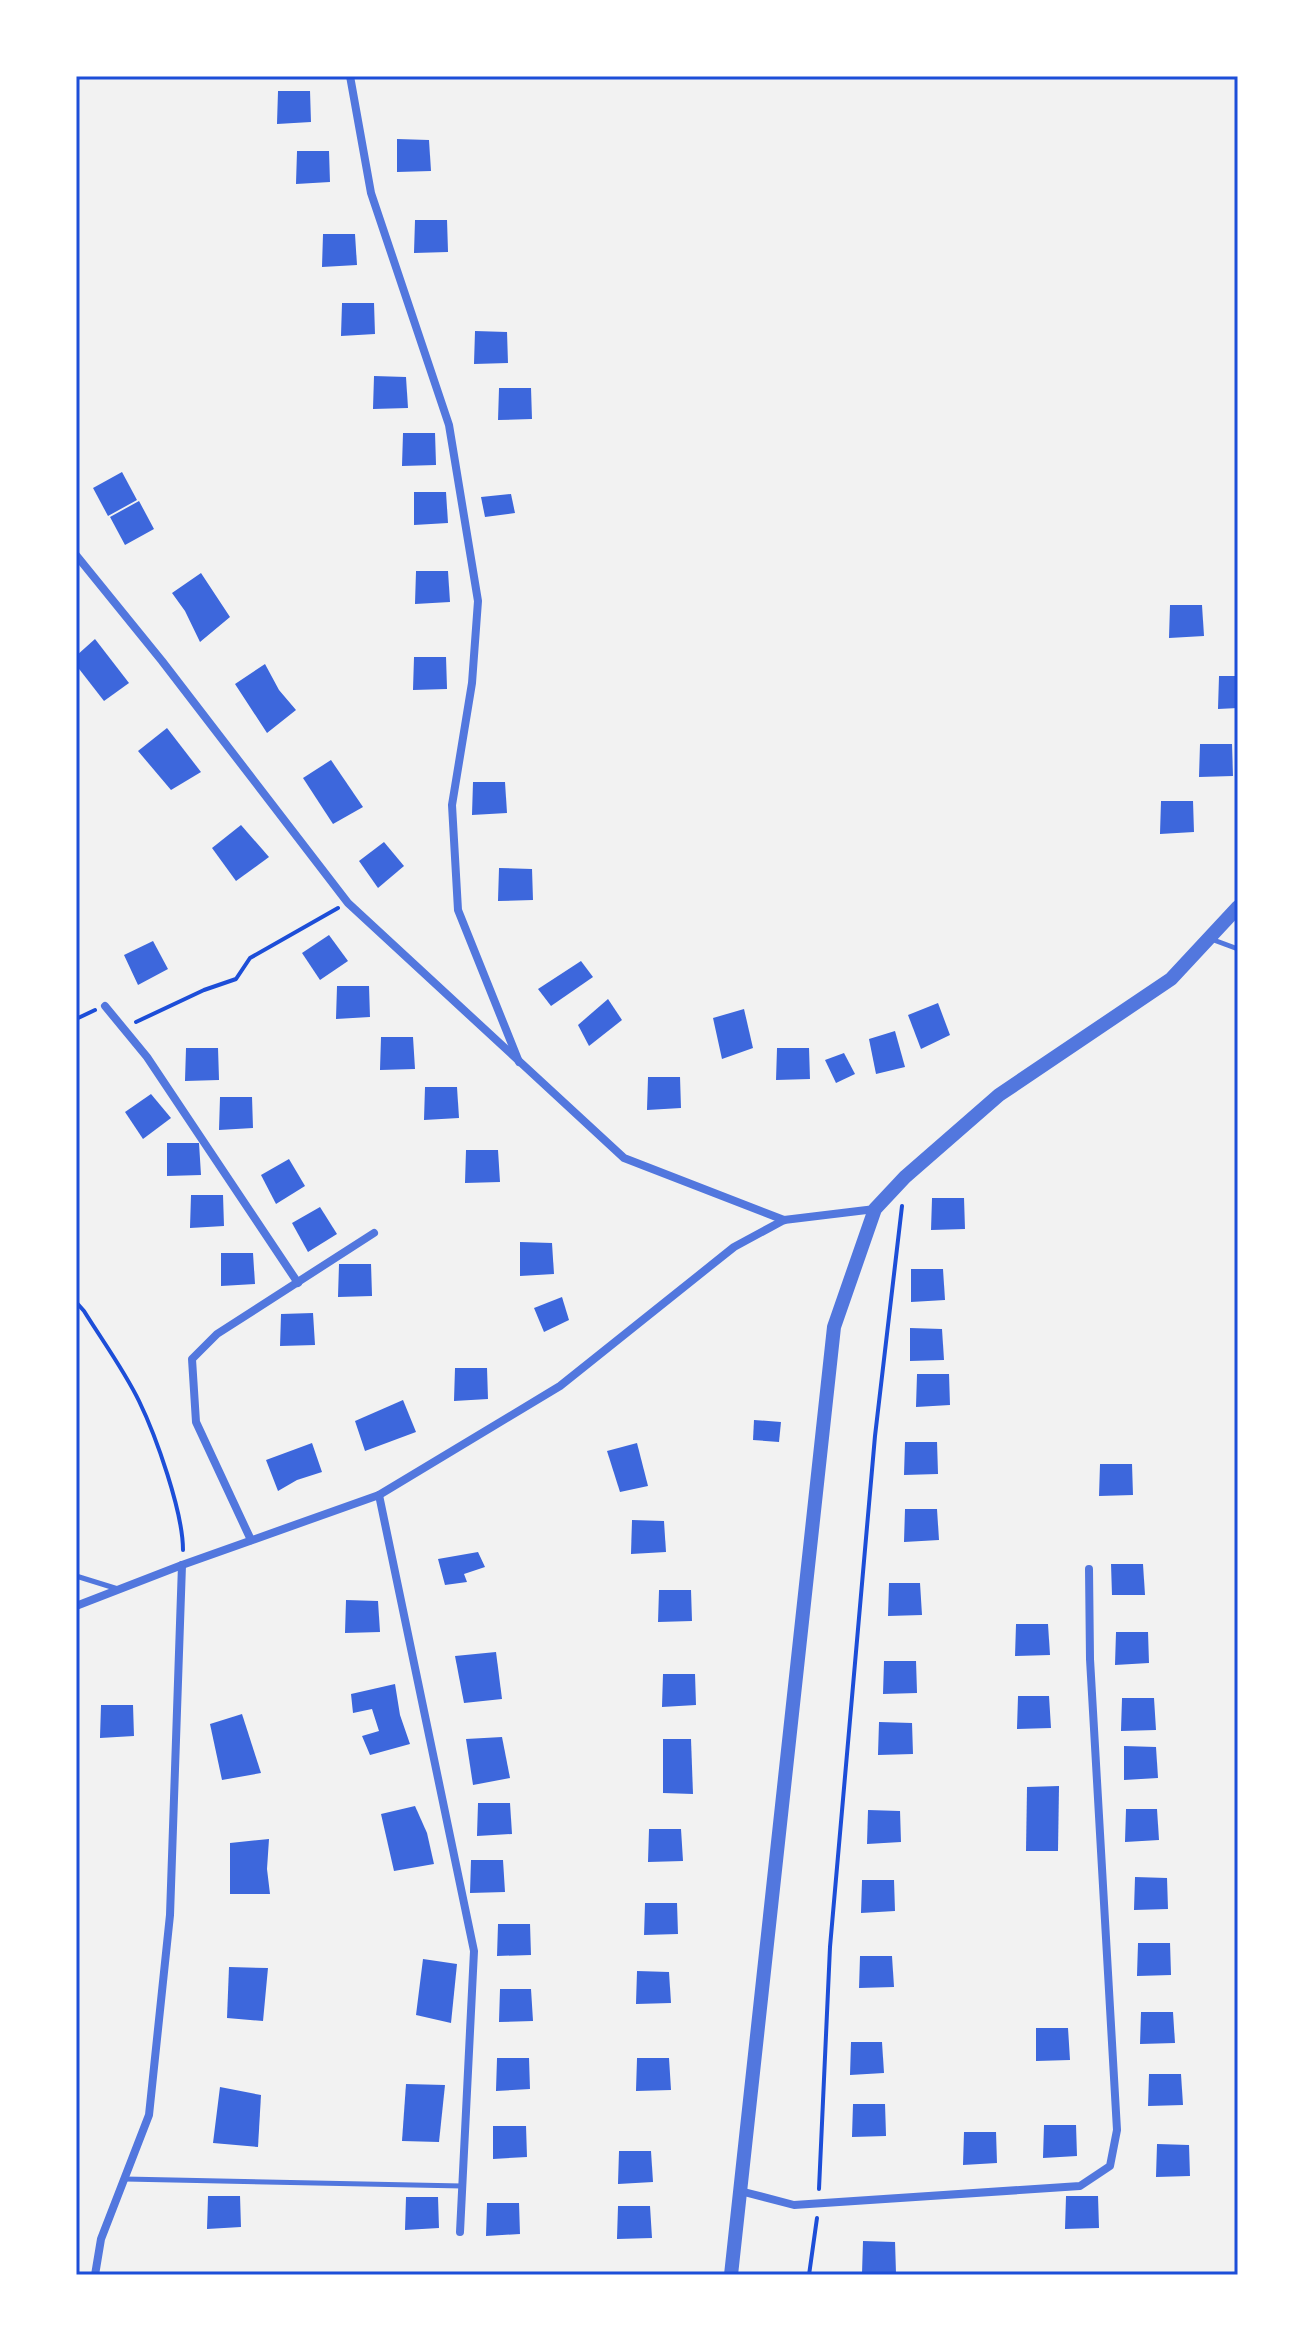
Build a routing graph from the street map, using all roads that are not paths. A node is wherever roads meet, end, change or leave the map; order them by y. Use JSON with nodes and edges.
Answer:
{"nodes":[{"id":1,"x":350,"y":76,"type":"edge"},
{"id":2,"x":76,"y":555,"type":"edge"},
{"id":3,"x":1238,"y":907,"type":"edge"},
{"id":4,"x":1210,"y":939,"type":"junction"},
{"id":5,"x":1238,"y":949,"type":"edge"},
{"id":6,"x":105,"y":1006,"type":"dead end"},
{"id":7,"x":519,"y":1062,"type":"junction"},
{"id":8,"x":875,"y":1209,"type":"junction"},
{"id":9,"x":784,"y":1220,"type":"junction"},
{"id":10,"x":374,"y":1233,"type":"dead end"},
{"id":11,"x":298,"y":1283,"type":"junction"},
{"id":12,"x":379,"y":1495,"type":"junction"},
{"id":13,"x":251,"y":1540,"type":"junction"},
{"id":14,"x":182,"y":1565,"type":"junction"},
{"id":15,"x":1089,"y":1569,"type":"dead end"},
{"id":16,"x":76,"y":1576,"type":"edge"},
{"id":17,"x":119,"y":1589,"type":"junction"},
{"id":18,"x":76,"y":1606,"type":"edge"},
{"id":19,"x":124,"y":2179,"type":"junction"},
{"id":20,"x":462,"y":2186,"type":"junction"},
{"id":21,"x":740,"y":2191,"type":"junction"},
{"id":22,"x":460,"y":2232,"type":"dead end"},
{"id":23,"x":95,"y":2275,"type":"edge"},
{"id":24,"x":731,"y":2275,"type":"edge"}],
"edges":[{"from":1,"to":7,"type":"street"},
{"from":2,"to":7,"type":"street"},
{"from":3,"to":4,"type":"street"},
{"from":4,"to":5,"type":"lane"},
{"from":4,"to":8,"type":"street"},
{"from":6,"to":11,"type":"street"},
{"from":7,"to":9,"type":"street"},
{"from":8,"to":9,"type":"street"},
{"from":8,"to":21,"type":"street"},
{"from":9,"to":12,"type":"street"},
{"from":10,"to":11,"type":"street"},
{"from":11,"to":13,"type":"street"},
{"from":12,"to":13,"type":"street"},
{"from":12,"to":20,"type":"street"},
{"from":13,"to":14,"type":"street"},
{"from":14,"to":17,"type":"street"},
{"from":14,"to":19,"type":"street"},
{"from":15,"to":21,"type":"street"},
{"from":16,"to":17,"type":"lane"},
{"from":17,"to":18,"type":"street"},
{"from":19,"to":20,"type":"lane"},
{"from":19,"to":23,"type":"street"},
{"from":20,"to":22,"type":"street"},
{"from":21,"to":24,"type":"street"}]}
